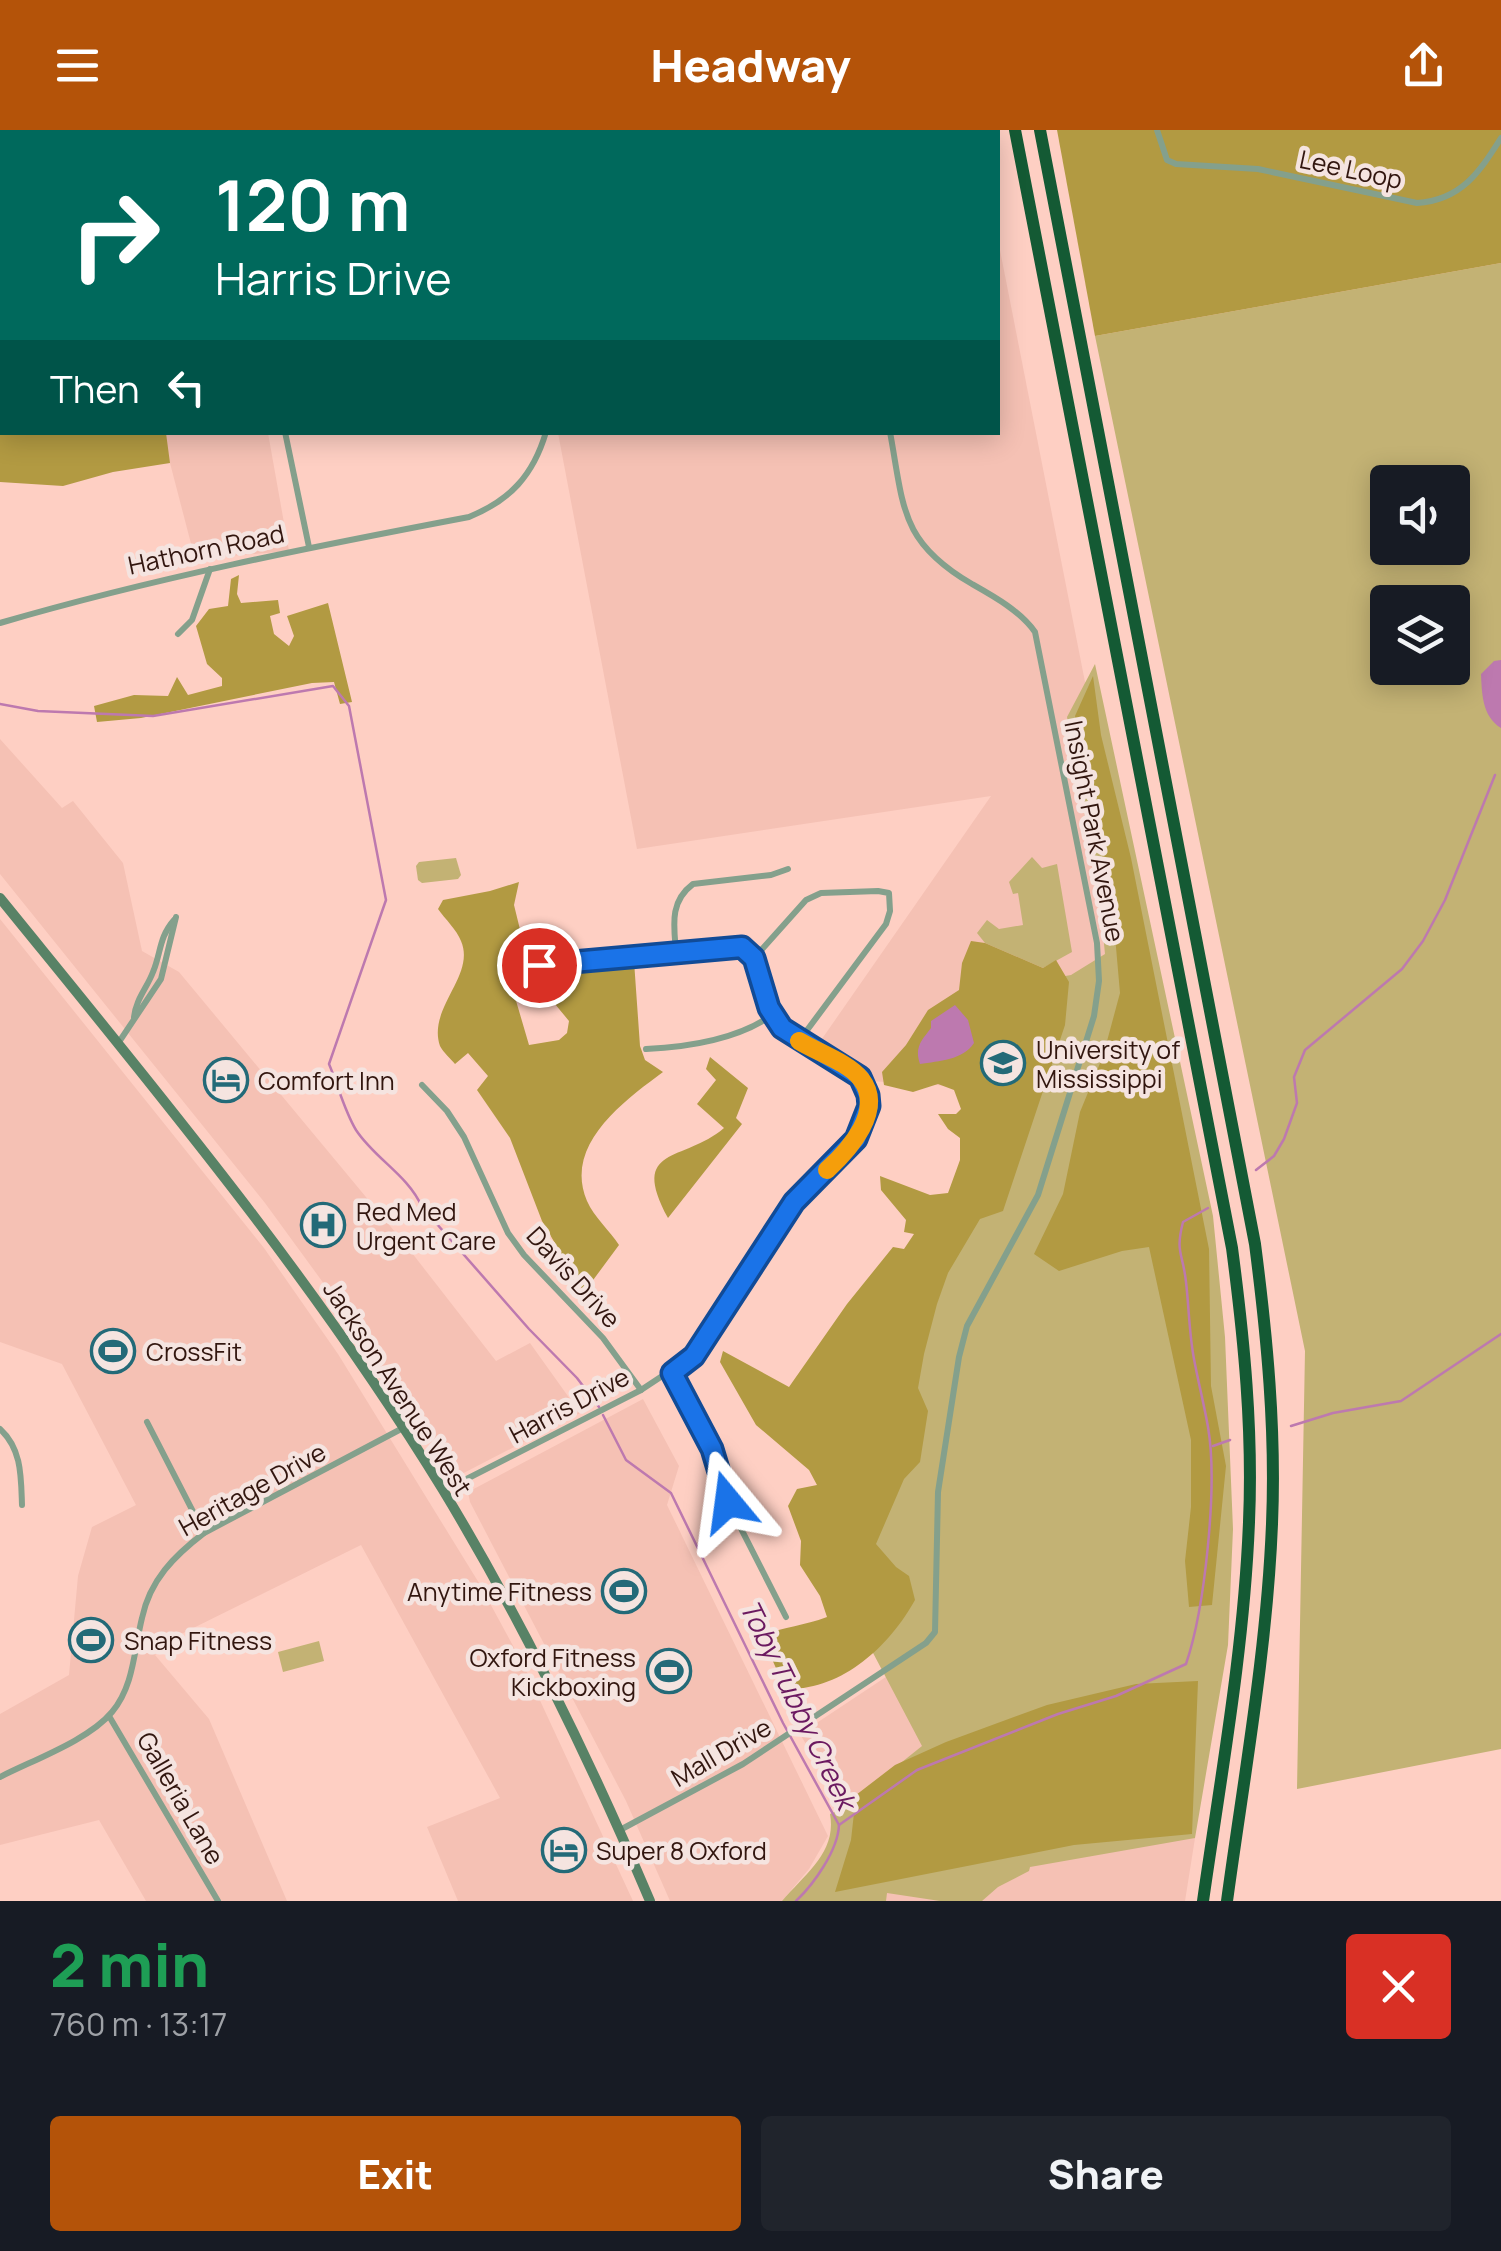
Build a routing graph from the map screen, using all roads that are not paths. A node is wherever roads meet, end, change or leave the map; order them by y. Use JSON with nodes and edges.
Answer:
{"nodes":[{"id":1,"x":1016,"y":130,"type":"edge"},
{"id":2,"x":1040,"y":130,"type":"edge"},
{"id":3,"x":1157,"y":130,"type":"edge"},
{"id":4,"x":1501,"y":138,"type":"edge"},
{"id":5,"x":286,"y":435,"type":"edge"},
{"id":6,"x":545,"y":435,"type":"edge"},
{"id":7,"x":891,"y":435,"type":"edge"},
{"id":8,"x":309,"y":547,"type":"junction"},
{"id":9,"x":210,"y":569,"type":"junction"},
{"id":10,"x":0,"y":623,"type":"edge"},
{"id":11,"x":178,"y":634,"type":"dead end"},
{"id":12,"x":788,"y":869,"type":"dead end"},
{"id":13,"x":0,"y":898,"type":"edge"},
{"id":14,"x":676,"y":952,"type":"junction"},
{"id":15,"x":754,"y":958,"type":"junction"},
{"id":16,"x":530,"y":966,"type":"dead end"},
{"id":17,"x":772,"y":1015,"type":"junction"},
{"id":18,"x":134,"y":1018,"type":"junction"},
{"id":19,"x":798,"y":1041,"type":"junction"},
{"id":20,"x":118,"y":1044,"type":"junction"},
{"id":21,"x":646,"y":1049,"type":"dead end"},
{"id":22,"x":422,"y":1084,"type":"dead end"},
{"id":23,"x":672,"y":1373,"type":"junction"},
{"id":24,"x":641,"y":1390,"type":"junction"},
{"id":25,"x":147,"y":1422,"type":"dead end"},
{"id":26,"x":0,"y":1428,"type":"edge"},
{"id":27,"x":403,"y":1428,"type":"junction"},
{"id":28,"x":443,"y":1491,"type":"junction"},
{"id":29,"x":22,"y":1505,"type":"dead end"},
{"id":30,"x":204,"y":1533,"type":"junction"},
{"id":31,"x":786,"y":1617,"type":"dead end"},
{"id":32,"x":935,"y":1632,"type":"joint"},
{"id":33,"x":109,"y":1716,"type":"junction"},
{"id":34,"x":0,"y":1778,"type":"edge"},
{"id":35,"x":620,"y":1830,"type":"junction"},
{"id":36,"x":218,"y":1901,"type":"edge"},
{"id":37,"x":650,"y":1901,"type":"edge"},
{"id":38,"x":1203,"y":1901,"type":"edge"},
{"id":39,"x":1227,"y":1901,"type":"edge"}],
"edges":[{"from":1,"to":38,"type":"highway"},
{"from":2,"to":39,"type":"highway"},
{"from":3,"to":4,"type":"street","name":"Lee Loop"},
{"from":5,"to":8,"type":"street","name":"Hathorn Road"},
{"from":6,"to":8,"type":"street"},
{"from":7,"to":32,"type":"street","name":"Insight Park Avenue"},
{"from":8,"to":9,"type":"street","name":"Hathorn Road"},
{"from":9,"to":10,"type":"street","name":"Hathorn Road"},
{"from":9,"to":11,"type":"street"},
{"from":12,"to":14,"type":"street"},
{"from":13,"to":20,"type":"main road","name":"Jackson Avenue West"},
{"from":14,"to":15,"type":"street"},
{"from":14,"to":16,"type":"street"},
{"from":15,"to":17,"type":"street","name":"Harris Drive"},
{"from":15,"to":19,"type":"street"},
{"from":17,"to":19,"type":"street","name":"Harris Drive"},
{"from":17,"to":21,"type":"street"},
{"from":18,"to":18,"type":"street"},
{"from":18,"to":20,"type":"street"},
{"from":19,"to":23,"type":"street","name":"Harris Drive"},
{"from":20,"to":27,"type":"main road","name":"Jackson Avenue West"},
{"from":22,"to":24,"type":"street","name":"Davis Drive"},
{"from":23,"to":24,"type":"street","name":"Harris Drive"},
{"from":23,"to":31,"type":"street"},
{"from":24,"to":28,"type":"street","name":"Harris Drive"},
{"from":25,"to":30,"type":"street"},
{"from":26,"to":29,"type":"street"},
{"from":27,"to":28,"type":"main road","name":"Jackson Avenue West"},
{"from":27,"to":30,"type":"street","name":"Heritage Drive"},
{"from":28,"to":35,"type":"main road","name":"Jackson Avenue West"},
{"from":30,"to":33,"type":"street","name":"Heritage Drive"},
{"from":32,"to":35,"type":"street","name":"Mall Drive"},
{"from":33,"to":34,"type":"street"},
{"from":33,"to":36,"type":"street","name":"Galleria Lane"},
{"from":35,"to":37,"type":"main road","name":"Jackson Avenue West"}]}
